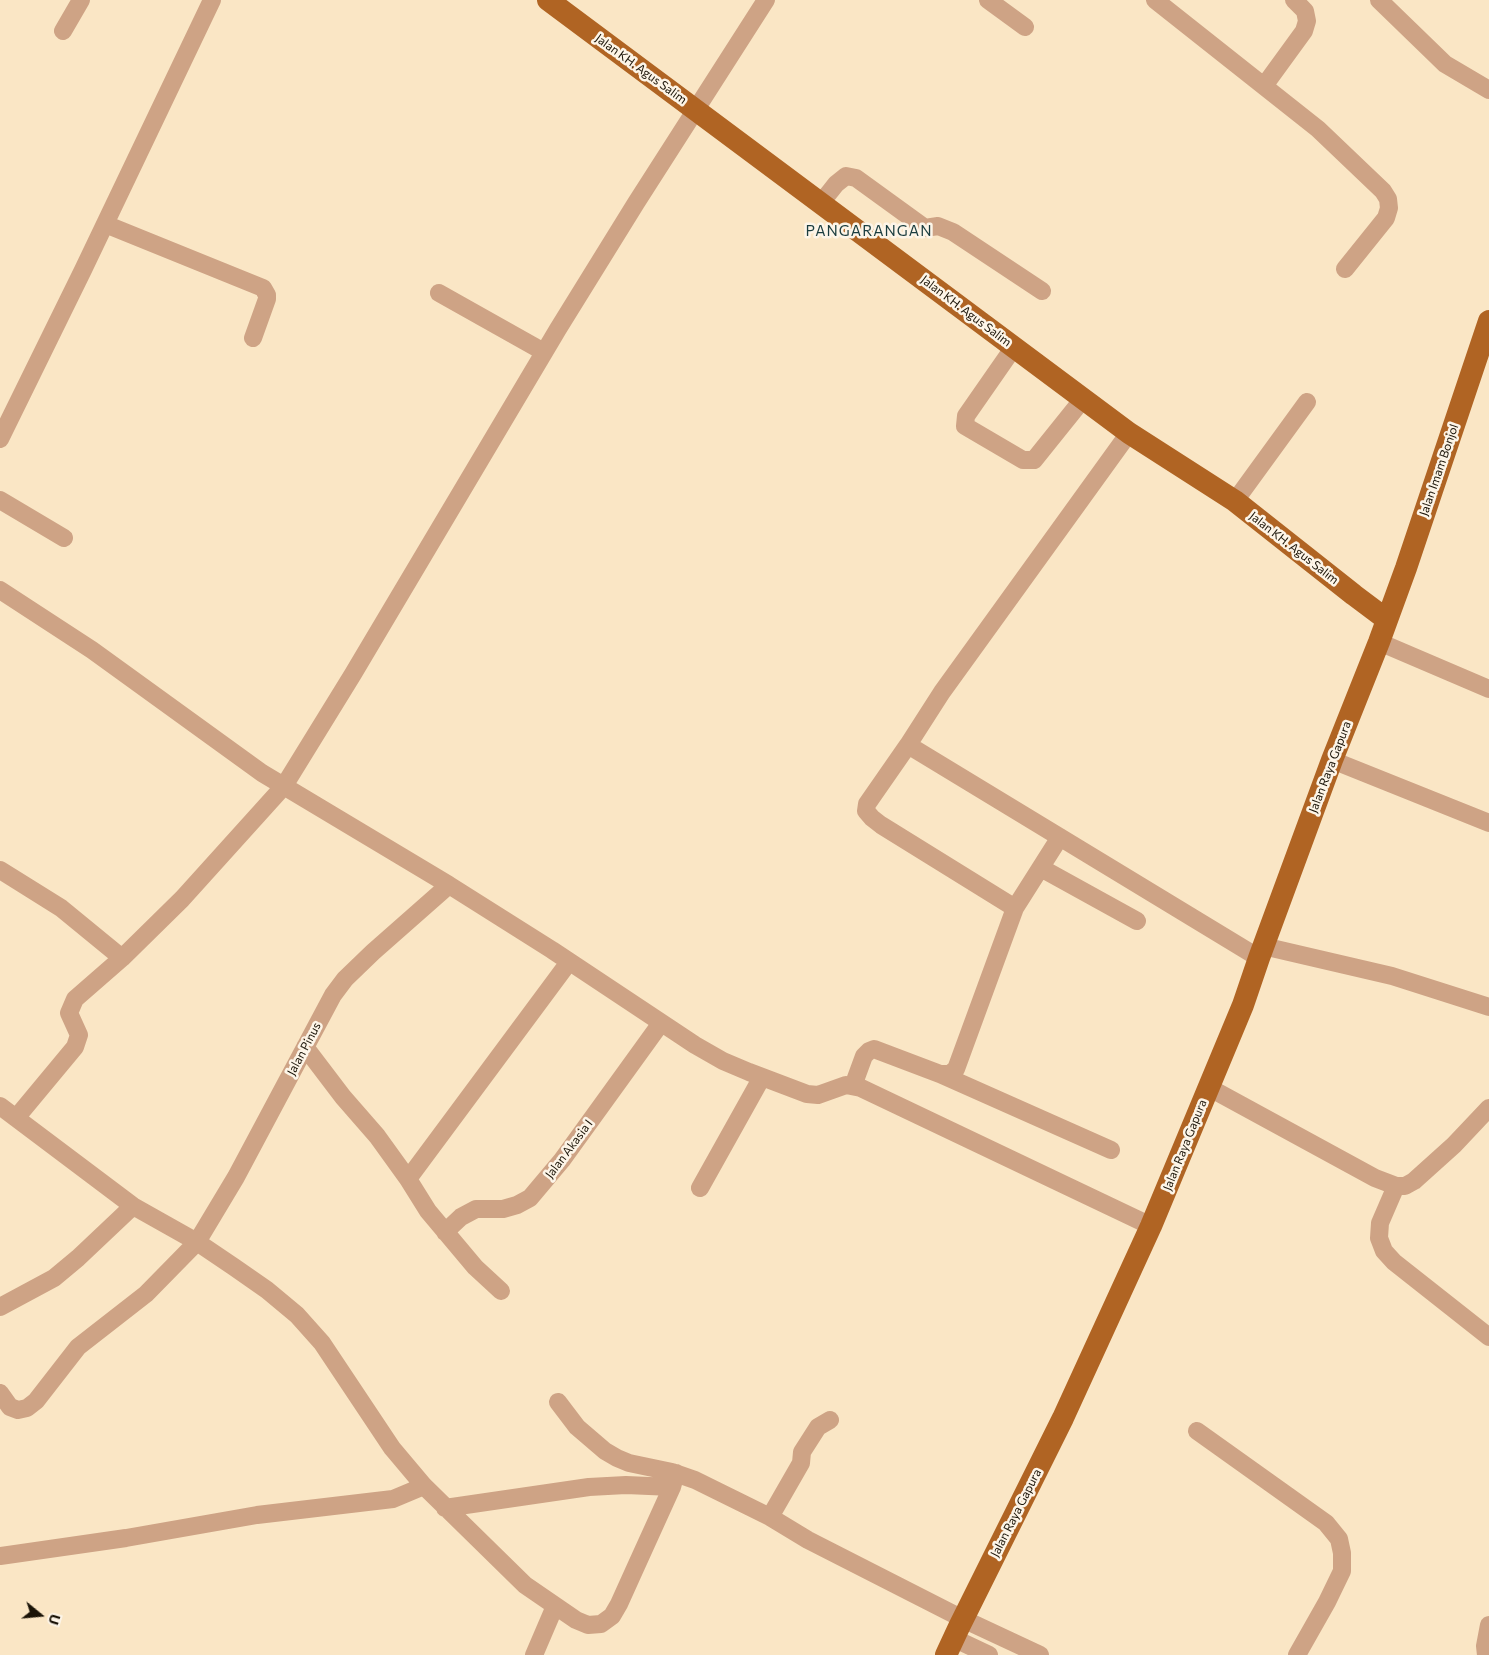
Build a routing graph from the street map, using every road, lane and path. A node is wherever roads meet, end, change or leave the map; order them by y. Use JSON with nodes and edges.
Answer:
{"nodes":[{"id":1,"x":81,"y":0,"type":"edge"},
{"id":2,"x":212,"y":0,"type":"edge"},
{"id":3,"x":548,"y":0,"type":"edge"},
{"id":4,"x":766,"y":0,"type":"edge"},
{"id":5,"x":988,"y":0,"type":"edge"},
{"id":6,"x":1155,"y":0,"type":"edge"},
{"id":7,"x":1294,"y":0,"type":"edge"},
{"id":8,"x":1379,"y":0,"type":"edge"},
{"id":9,"x":1025,"y":27,"type":"dead end"},
{"id":10,"x":63,"y":31,"type":"dead end"},
{"id":11,"x":1264,"y":86,"type":"junction"},
{"id":12,"x":1489,"y":90,"type":"edge"},
{"id":13,"x":696,"y":110,"type":"junction"},
{"id":14,"x":821,"y":203,"type":"junction"},
{"id":15,"x":105,"y":224,"type":"junction"},
{"id":16,"x":1345,"y":269,"type":"dead end"},
{"id":17,"x":1042,"y":291,"type":"dead end"},
{"id":18,"x":439,"y":293,"type":"dead end"},
{"id":19,"x":1489,"y":322,"type":"edge"},
{"id":20,"x":253,"y":338,"type":"dead end"},
{"id":21,"x":1014,"y":347,"type":"junction"},
{"id":22,"x":544,"y":352,"type":"junction"},
{"id":23,"x":1083,"y":399,"type":"junction"},
{"id":24,"x":1307,"y":402,"type":"dead end"},
{"id":25,"x":1129,"y":433,"type":"junction"},
{"id":26,"x":0,"y":439,"type":"edge"},
{"id":27,"x":0,"y":500,"type":"edge"},
{"id":28,"x":1235,"y":501,"type":"junction"},
{"id":29,"x":64,"y":538,"type":"dead end"},
{"id":30,"x":0,"y":590,"type":"edge"},
{"id":31,"x":1386,"y":619,"type":"junction"},
{"id":32,"x":1379,"y":642,"type":"junction"},
{"id":33,"x":1489,"y":689,"type":"edge"},
{"id":34,"x":908,"y":745,"type":"junction"},
{"id":35,"x":1332,"y":760,"type":"junction"},
{"id":36,"x":284,"y":786,"type":"junction"},
{"id":37,"x":1489,"y":823,"type":"edge"},
{"id":38,"x":1060,"y":837,"type":"junction"},
{"id":39,"x":1041,"y":868,"type":"junction"},
{"id":40,"x":0,"y":870,"type":"edge"},
{"id":41,"x":449,"y":885,"type":"junction"},
{"id":42,"x":1015,"y":908,"type":"junction"},
{"id":43,"x":1137,"y":920,"type":"dead end"},
{"id":44,"x":1261,"y":952,"type":"junction"},
{"id":45,"x":122,"y":958,"type":"junction"},
{"id":46,"x":569,"y":962,"type":"junction"},
{"id":47,"x":1489,"y":1007,"type":"edge"},
{"id":48,"x":661,"y":1022,"type":"junction"},
{"id":49,"x":305,"y":1048,"type":"junction"},
{"id":50,"x":940,"y":1074,"type":"junction"},
{"id":51,"x":762,"y":1077,"type":"junction"},
{"id":52,"x":853,"y":1086,"type":"junction"},
{"id":53,"x":1208,"y":1087,"type":"junction"},
{"id":54,"x":0,"y":1106,"type":"edge"},
{"id":55,"x":1489,"y":1108,"type":"edge"},
{"id":56,"x":16,"y":1118,"type":"junction"},
{"id":57,"x":1111,"y":1150,"type":"dead end"},
{"id":58,"x":408,"y":1179,"type":"junction"},
{"id":59,"x":1396,"y":1186,"type":"junction"},
{"id":60,"x":700,"y":1188,"type":"dead end"},
{"id":61,"x":133,"y":1206,"type":"junction"},
{"id":62,"x":1151,"y":1226,"type":"junction"},
{"id":63,"x":445,"y":1232,"type":"junction"},
{"id":64,"x":197,"y":1242,"type":"junction"},
{"id":65,"x":501,"y":1291,"type":"dead end"},
{"id":66,"x":0,"y":1307,"type":"edge"},
{"id":67,"x":1489,"y":1337,"type":"edge"},
{"id":68,"x":0,"y":1393,"type":"edge"},
{"id":69,"x":558,"y":1402,"type":"dead end"},
{"id":70,"x":830,"y":1420,"type":"dead end"},
{"id":71,"x":1197,"y":1430,"type":"dead end"},
{"id":72,"x":674,"y":1480,"type":"junction"},
{"id":73,"x":436,"y":1498,"type":"junction"},
{"id":74,"x":770,"y":1517,"type":"junction"},
{"id":75,"x":0,"y":1556,"type":"edge"},
{"id":76,"x":555,"y":1606,"type":"junction"},
{"id":77,"x":1489,"y":1624,"type":"edge"},
{"id":78,"x":954,"y":1637,"type":"edge"},
{"id":79,"x":534,"y":1655,"type":"edge"},
{"id":80,"x":989,"y":1655,"type":"edge"},
{"id":81,"x":1040,"y":1655,"type":"edge"},
{"id":82,"x":1297,"y":1655,"type":"edge"},
{"id":83,"x":1486,"y":1655,"type":"edge"}],
"edges":[{"from":1,"to":10,"type":"street"},
{"from":2,"to":15,"type":"street"},
{"from":3,"to":13,"type":"main road","name":"Jalan KH. Agus Salim"},
{"from":4,"to":13,"type":"street"},
{"from":5,"to":9,"type":"street"},
{"from":6,"to":11,"type":"street"},
{"from":7,"to":11,"type":"street"},
{"from":8,"to":12,"type":"street"},
{"from":11,"to":16,"type":"street"},
{"from":13,"to":14,"type":"main road","name":"Jalan KH. Agus Salim"},
{"from":13,"to":22,"type":"street"},
{"from":14,"to":17,"type":"street"},
{"from":14,"to":21,"type":"main road","name":"Jalan KH. Agus Salim"},
{"from":15,"to":20,"type":"street"},
{"from":15,"to":26,"type":"street"},
{"from":18,"to":22,"type":"street"},
{"from":19,"to":31,"type":"main road","name":"Jalan Imam Bonjol"},
{"from":21,"to":23,"type":"main road","name":"Jalan KH. Agus Salim"},
{"from":21,"to":23,"type":"street"},
{"from":22,"to":36,"type":"street"},
{"from":23,"to":25,"type":"main road","name":"Jalan KH. Agus Salim"},
{"from":24,"to":28,"type":"street"},
{"from":25,"to":28,"type":"main road","name":"Jalan KH. Agus Salim"},
{"from":25,"to":34,"type":"street"},
{"from":27,"to":29,"type":"street"},
{"from":28,"to":31,"type":"main road","name":"Jalan KH. Agus Salim"},
{"from":30,"to":36,"type":"street"},
{"from":31,"to":32,"type":"main road","name":"Jalan Raya Gapura"},
{"from":32,"to":33,"type":"street"},
{"from":32,"to":35,"type":"main road","name":"Jalan Raya Gapura"},
{"from":34,"to":38,"type":"street"},
{"from":34,"to":42,"type":"street"},
{"from":35,"to":37,"type":"street"},
{"from":35,"to":44,"type":"main road","name":"Jalan Raya Gapura"},
{"from":36,"to":41,"type":"street"},
{"from":36,"to":45,"type":"street"},
{"from":38,"to":39,"type":"street"},
{"from":38,"to":44,"type":"street"},
{"from":39,"to":42,"type":"street"},
{"from":39,"to":43,"type":"street"},
{"from":40,"to":45,"type":"street"},
{"from":41,"to":46,"type":"street"},
{"from":41,"to":49,"type":"street","name":"Jalan Pinus"},
{"from":42,"to":50,"type":"street"},
{"from":44,"to":47,"type":"street"},
{"from":44,"to":53,"type":"main road","name":"Jalan Raya Gapura"},
{"from":45,"to":56,"type":"street"},
{"from":46,"to":48,"type":"street"},
{"from":46,"to":58,"type":"street"},
{"from":48,"to":51,"type":"street"},
{"from":48,"to":63,"type":"street","name":"Jalan Akasia I"},
{"from":49,"to":58,"type":"street"},
{"from":49,"to":64,"type":"street","name":"Jalan Pinus"},
{"from":50,"to":52,"type":"street"},
{"from":50,"to":57,"type":"street"},
{"from":51,"to":52,"type":"street"},
{"from":51,"to":60,"type":"street"},
{"from":52,"to":62,"type":"street"},
{"from":53,"to":59,"type":"street"},
{"from":53,"to":62,"type":"main road","name":"Jalan Raya Gapura"},
{"from":54,"to":56,"type":"street"},
{"from":55,"to":59,"type":"street"},
{"from":56,"to":61,"type":"street"},
{"from":58,"to":63,"type":"street"},
{"from":59,"to":67,"type":"street"},
{"from":61,"to":64,"type":"street"},
{"from":61,"to":66,"type":"street"},
{"from":62,"to":78,"type":"main road","name":"Jalan Raya Gapura"},
{"from":63,"to":65,"type":"street"},
{"from":64,"to":68,"type":"street","name":"Jalan Pinus"},
{"from":64,"to":73,"type":"street"},
{"from":69,"to":72,"type":"street"},
{"from":70,"to":74,"type":"street"},
{"from":71,"to":82,"type":"street"},
{"from":72,"to":73,"type":"street"},
{"from":72,"to":74,"type":"street"},
{"from":72,"to":76,"type":"street"},
{"from":73,"to":75,"type":"street"},
{"from":73,"to":76,"type":"street"},
{"from":74,"to":78,"type":"street"},
{"from":76,"to":79,"type":"street"},
{"from":77,"to":83,"type":"street"},
{"from":78,"to":80,"type":"street"},
{"from":78,"to":81,"type":"street"}]}
